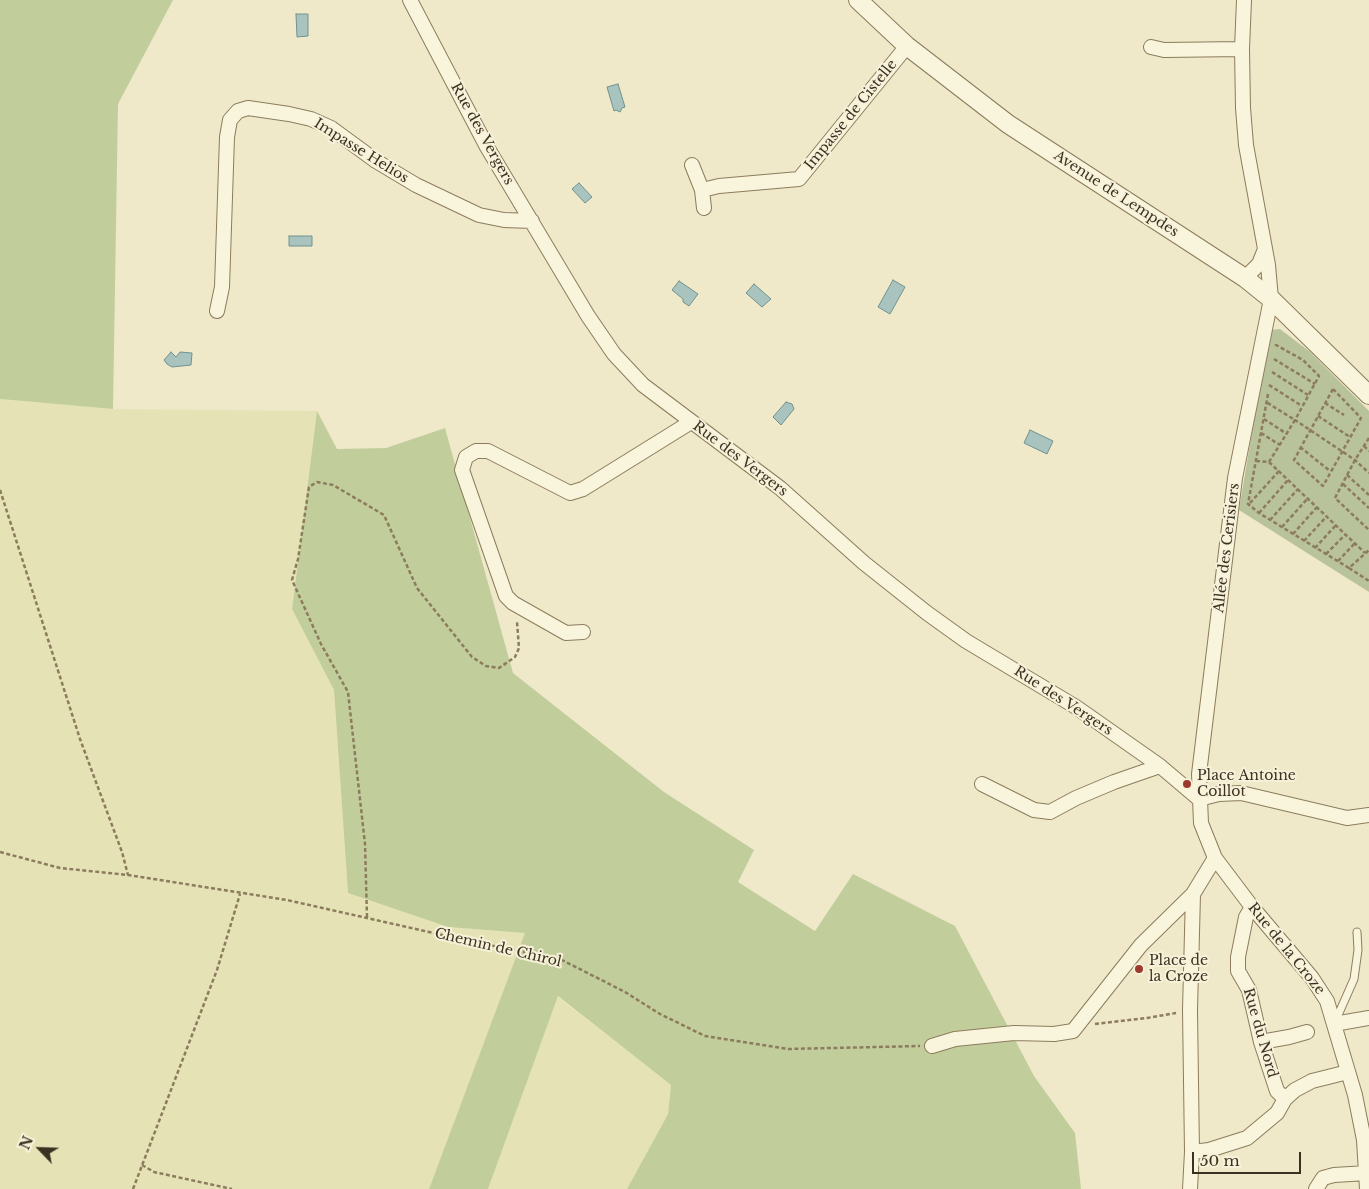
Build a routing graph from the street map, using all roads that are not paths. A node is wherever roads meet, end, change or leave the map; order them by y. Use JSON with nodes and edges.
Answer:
{"nodes":[{"id":1,"x":410,"y":0,"type":"edge"},
{"id":2,"x":858,"y":0,"type":"edge"},
{"id":3,"x":1244,"y":0,"type":"edge"},
{"id":4,"x":907,"y":46,"type":"junction"},
{"id":5,"x":1151,"y":47,"type":"dead end"},
{"id":6,"x":1242,"y":49,"type":"junction"},
{"id":7,"x":692,"y":165,"type":"dead end"},
{"id":8,"x":702,"y":190,"type":"junction"},
{"id":9,"x":704,"y":208,"type":"dead end"},
{"id":10,"x":532,"y":221,"type":"junction"},
{"id":11,"x":1264,"y":248,"type":"junction"},
{"id":12,"x":1245,"y":278,"type":"junction"},
{"id":13,"x":1271,"y":299,"type":"junction"},
{"id":14,"x":217,"y":311,"type":"dead end"},
{"id":15,"x":1369,"y":395,"type":"edge"},
{"id":16,"x":691,"y":422,"type":"junction"},
{"id":17,"x":583,"y":632,"type":"dead end"},
{"id":18,"x":1160,"y":766,"type":"junction"},
{"id":19,"x":982,"y":784,"type":"dead end"},
{"id":20,"x":1199,"y":799,"type":"junction"},
{"id":21,"x":1369,"y":815,"type":"edge"},
{"id":22,"x":1215,"y":858,"type":"junction"},
{"id":23,"x":1193,"y":894,"type":"junction"},
{"id":24,"x":1252,"y":907,"type":"junction"},
{"id":25,"x":1357,"y":932,"type":"dead end"},
{"id":26,"x":1369,"y":1018,"type":"edge"},
{"id":27,"x":1334,"y":1024,"type":"junction"},
{"id":28,"x":1306,"y":1032,"type":"dead end"},
{"id":29,"x":1262,"y":1042,"type":"junction"},
{"id":30,"x":932,"y":1046,"type":"road end"},
{"id":31,"x":1348,"y":1072,"type":"junction"},
{"id":32,"x":1285,"y":1100,"type":"junction"},
{"id":33,"x":1192,"y":1152,"type":"junction"},
{"id":34,"x":1367,"y":1168,"type":"edge"},
{"id":35,"x":1190,"y":1189,"type":"edge"},
{"id":36,"x":1316,"y":1189,"type":"edge"},
{"id":37,"x":1367,"y":1189,"type":"edge"}],
"edges":[{"from":1,"to":10,"type":"street","name":"Rue des Vergers"},
{"from":2,"to":4,"type":"street","name":"Avenue de Lempdes"},
{"from":3,"to":6,"type":"street","name":"Allée des Cerisiers"},
{"from":4,"to":8,"type":"street","name":"Impasse de Cistelle"},
{"from":4,"to":12,"type":"street","name":"Avenue de Lempdes"},
{"from":5,"to":6,"type":"street"},
{"from":6,"to":11,"type":"street","name":"Allée des Cerisiers"},
{"from":7,"to":8,"type":"street"},
{"from":8,"to":9,"type":"street"},
{"from":10,"to":14,"type":"street","name":"Impasse Helios"},
{"from":10,"to":16,"type":"street","name":"Rue des Vergers"},
{"from":11,"to":12,"type":"street"},
{"from":11,"to":13,"type":"street","name":"Allée des Cerisiers"},
{"from":12,"to":13,"type":"street","name":"Avenue de Lempdes"},
{"from":13,"to":15,"type":"street","name":"Avenue de Lempdes"},
{"from":13,"to":20,"type":"street","name":"Allée des Cerisiers"},
{"from":16,"to":17,"type":"street"},
{"from":16,"to":18,"type":"street","name":"Rue des Vergers"},
{"from":18,"to":19,"type":"street"},
{"from":18,"to":20,"type":"street","name":"Rue des Vergers"},
{"from":20,"to":21,"type":"street"},
{"from":20,"to":22,"type":"street"},
{"from":22,"to":23,"type":"street"},
{"from":22,"to":24,"type":"street","name":"Rue de la Croze"},
{"from":23,"to":30,"type":"street"},
{"from":23,"to":33,"type":"street"},
{"from":24,"to":27,"type":"street","name":"Rue de la Croze"},
{"from":24,"to":29,"type":"street","name":"Rue du Nord"},
{"from":25,"to":27,"type":"lane"},
{"from":26,"to":27,"type":"street"},
{"from":27,"to":31,"type":"street","name":"Rue de la Croze"},
{"from":28,"to":29,"type":"street"},
{"from":29,"to":32,"type":"street","name":"Rue du Nord"},
{"from":31,"to":32,"type":"street"},
{"from":31,"to":34,"type":"street","name":"Rue de la Croze"},
{"from":32,"to":33,"type":"street"},
{"from":33,"to":35,"type":"street"},
{"from":34,"to":36,"type":"street"},
{"from":34,"to":37,"type":"street","name":"Rue de la Croze"}]}
